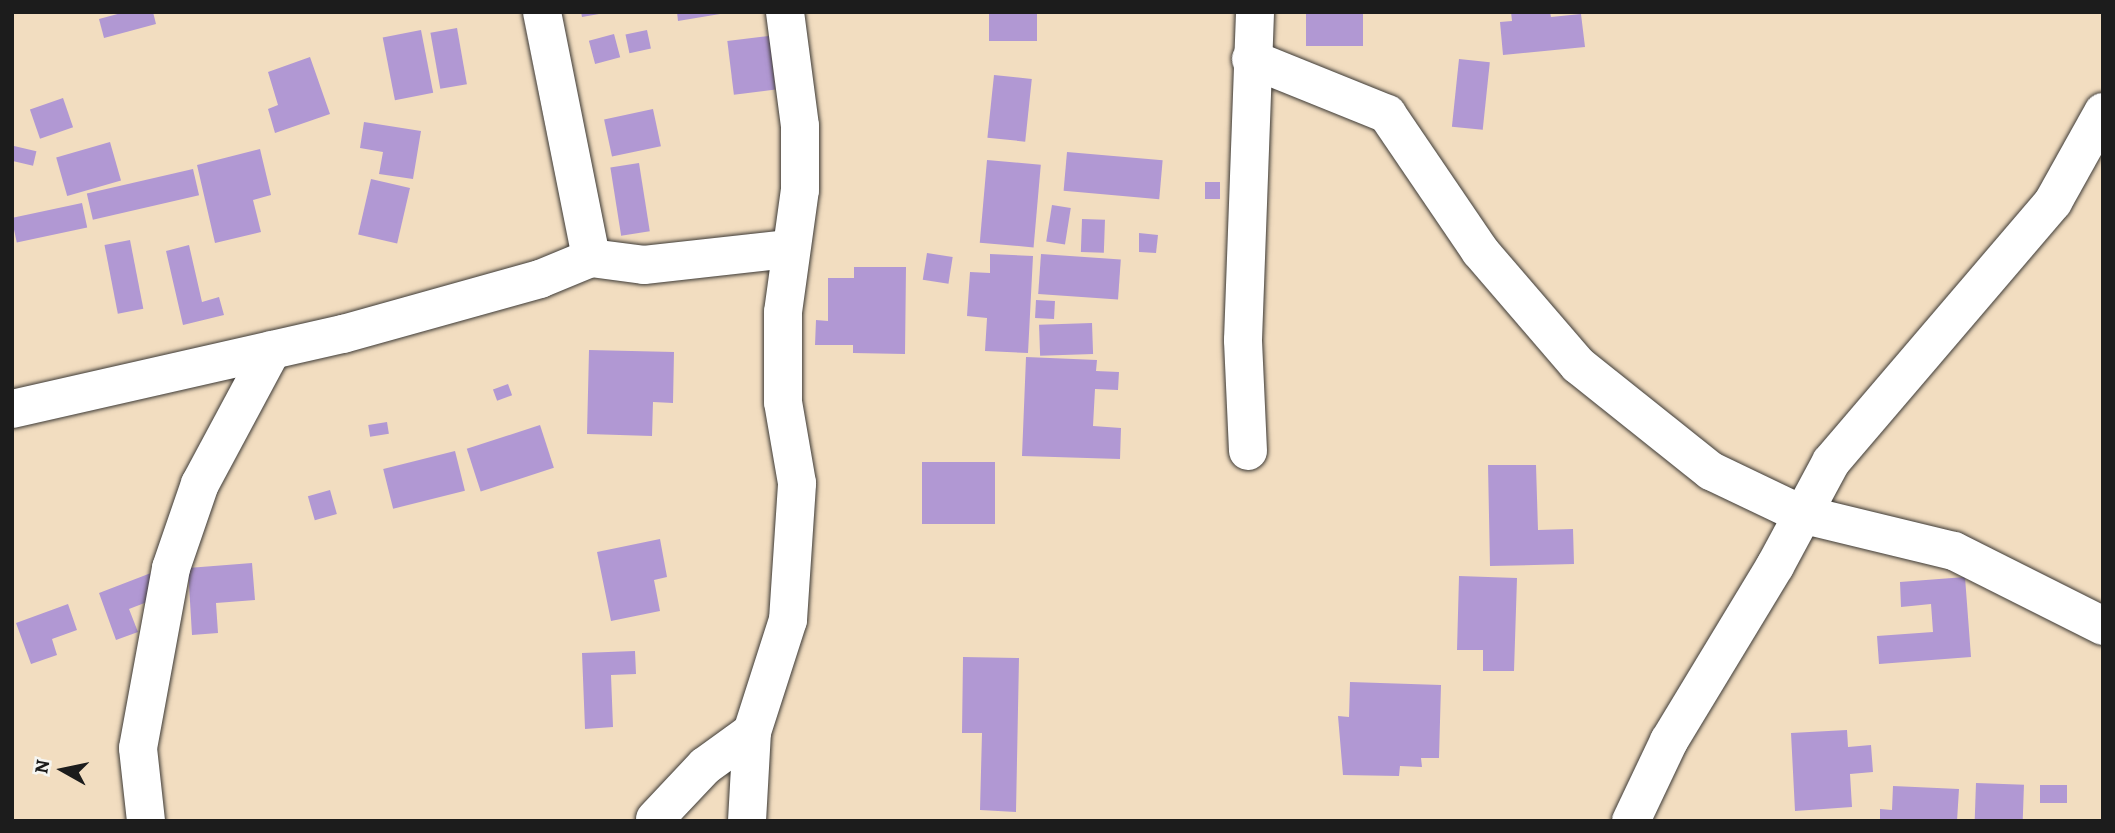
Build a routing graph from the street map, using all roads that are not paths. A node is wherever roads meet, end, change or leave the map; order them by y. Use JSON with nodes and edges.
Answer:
{"nodes":[{"id":1,"x":542,"y":12,"type":"edge"},
{"id":2,"x":785,"y":12,"type":"edge"},
{"id":3,"x":1255,"y":12,"type":"edge"},
{"id":4,"x":1251,"y":59,"type":"junction"},
{"id":5,"x":2103,"y":112,"type":"edge"},
{"id":6,"x":789,"y":249,"type":"junction"},
{"id":7,"x":592,"y":258,"type":"junction"},
{"id":8,"x":272,"y":350,"type":"junction"},
{"id":9,"x":12,"y":409,"type":"edge"},
{"id":10,"x":1248,"y":452,"type":"dead end"},
{"id":11,"x":1801,"y":513,"type":"junction"},
{"id":12,"x":2103,"y":626,"type":"edge"},
{"id":13,"x":752,"y":732,"type":"junction"},
{"id":14,"x":655,"y":818,"type":"dead end"},
{"id":15,"x":146,"y":821,"type":"edge"},
{"id":16,"x":747,"y":821,"type":"edge"},
{"id":17,"x":1631,"y":821,"type":"edge"}],
"edges":[{"from":1,"to":7,"type":"street"},
{"from":2,"to":6,"type":"street"},
{"from":3,"to":4,"type":"street"},
{"from":4,"to":10,"type":"street"},
{"from":4,"to":11,"type":"street"},
{"from":5,"to":11,"type":"street"},
{"from":6,"to":7,"type":"street"},
{"from":6,"to":13,"type":"street"},
{"from":7,"to":8,"type":"street"},
{"from":8,"to":9,"type":"street"},
{"from":8,"to":15,"type":"street"},
{"from":11,"to":12,"type":"street"},
{"from":11,"to":17,"type":"street"},
{"from":13,"to":14,"type":"street"},
{"from":13,"to":16,"type":"street"}]}
